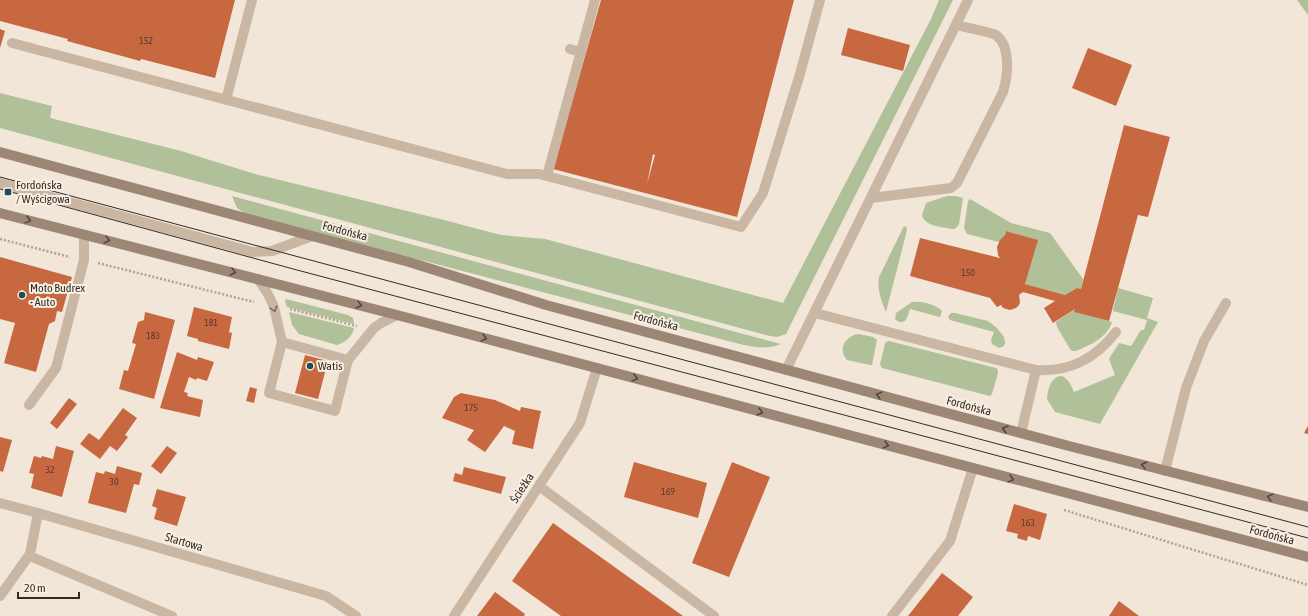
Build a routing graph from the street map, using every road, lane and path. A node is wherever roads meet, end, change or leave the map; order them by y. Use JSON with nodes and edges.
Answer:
{"nodes":[{"id":1,"x":252,"y":0,"type":"edge"},
{"id":2,"x":595,"y":0,"type":"edge"},
{"id":3,"x":820,"y":0,"type":"edge"},
{"id":4,"x":968,"y":0,"type":"edge"},
{"id":5,"x":956,"y":25,"type":"junction"},
{"id":6,"x":12,"y":43,"type":"dead end"},
{"id":7,"x":570,"y":49,"type":"dead end"},
{"id":8,"x":581,"y":52,"type":"junction"},
{"id":9,"x":226,"y":100,"type":"junction"},
{"id":10,"x":0,"y":152,"type":"edge"},
{"id":11,"x":547,"y":176,"type":"junction"},
{"id":12,"x":0,"y":183,"type":"edge"},
{"id":13,"x":871,"y":198,"type":"junction"},
{"id":14,"x":0,"y":212,"type":"edge"},
{"id":15,"x":84,"y":235,"type":"junction"},
{"id":16,"x":312,"y":236,"type":"junction"},
{"id":17,"x":0,"y":239,"type":"edge"},
{"id":18,"x":84,"y":260,"type":"junction"},
{"id":19,"x":258,"y":279,"type":"junction"},
{"id":20,"x":1226,"y":303,"type":"dead end"},
{"id":21,"x":274,"y":307,"type":"junction"},
{"id":22,"x":815,"y":313,"type":"junction"},
{"id":23,"x":397,"y":314,"type":"junction"},
{"id":24,"x":374,"y":328,"type":"junction"},
{"id":25,"x":1116,"y":332,"type":"dead end"},
{"id":26,"x":282,"y":342,"type":"junction"},
{"id":27,"x":348,"y":360,"type":"junction"},
{"id":28,"x":597,"y":368,"type":"junction"},
{"id":29,"x":786,"y":370,"type":"junction"},
{"id":30,"x":1036,"y":370,"type":"junction"},
{"id":31,"x":30,"y":405,"type":"dead end"},
{"id":32,"x":1021,"y":433,"type":"junction"},
{"id":33,"x":973,"y":468,"type":"junction"},
{"id":34,"x":1165,"y":471,"type":"junction"},
{"id":35,"x":539,"y":486,"type":"junction"},
{"id":36,"x":0,"y":503,"type":"edge"},
{"id":37,"x":1308,"y":507,"type":"edge"},
{"id":38,"x":1058,"y":508,"type":"dead end"},
{"id":39,"x":38,"y":513,"type":"junction"},
{"id":40,"x":30,"y":554,"type":"junction"},
{"id":41,"x":1308,"y":557,"type":"edge"},
{"id":42,"x":1308,"y":585,"type":"edge"},
{"id":43,"x":0,"y":596,"type":"edge"},
{"id":44,"x":172,"y":616,"type":"edge"},
{"id":45,"x":356,"y":616,"type":"edge"},
{"id":46,"x":454,"y":616,"type":"edge"},
{"id":47,"x":714,"y":616,"type":"edge"},
{"id":48,"x":892,"y":616,"type":"edge"}],
"edges":[{"from":1,"to":9,"type":"street"},
{"from":2,"to":8,"type":"street"},
{"from":3,"to":11,"type":"street"},
{"from":4,"to":5,"type":"street"},
{"from":5,"to":13,"type":"street"},
{"from":5,"to":13,"type":"street"},
{"from":6,"to":9,"type":"street"},
{"from":7,"to":8,"type":"street"},
{"from":8,"to":11,"type":"street"},
{"from":9,"to":11,"type":"street"},
{"from":10,"to":16,"type":"main road","name":"Fordońska"},
{"from":12,"to":16,"type":"street"},
{"from":13,"to":22,"type":"street"},
{"from":14,"to":15,"type":"main road","name":"Fordońska","one_way":true},
{"from":15,"to":18,"type":"street"},
{"from":15,"to":19,"type":"main road","name":"Fordońska","one_way":true},
{"from":16,"to":29,"type":"main road","name":"Fordońska"},
{"from":17,"to":18,"type":"path"},
{"from":18,"to":21,"type":"path"},
{"from":18,"to":31,"type":"street"},
{"from":19,"to":21,"type":"street"},
{"from":19,"to":23,"type":"main road","name":"Fordońska","one_way":true},
{"from":20,"to":34,"type":"street"},
{"from":21,"to":24,"type":"path"},
{"from":21,"to":26,"type":"street","one_way":true},
{"from":22,"to":29,"type":"street"},
{"from":22,"to":30,"type":"street"},
{"from":23,"to":24,"type":"street"},
{"from":23,"to":28,"type":"main road","name":"Fordońska","one_way":true},
{"from":24,"to":27,"type":"street"},
{"from":25,"to":30,"type":"street"},
{"from":26,"to":27,"type":"street"},
{"from":26,"to":27,"type":"street"},
{"from":28,"to":33,"type":"main road","name":"Fordońska","one_way":true},
{"from":28,"to":35,"type":"street","name":"Ścieżka"},
{"from":32,"to":29,"type":"main road","name":"Fordońska","one_way":true},
{"from":30,"to":32,"type":"street"},
{"from":34,"to":32,"type":"main road","name":"Fordońska","one_way":true},
{"from":33,"to":41,"type":"main road","name":"Fordońska","one_way":true},
{"from":33,"to":48,"type":"street"},
{"from":37,"to":34,"type":"main road","name":"Fordońska","one_way":true},
{"from":35,"to":46,"type":"street","name":"Ścieżka"},
{"from":35,"to":47,"type":"street"},
{"from":36,"to":39,"type":"street","name":"Startowa"},
{"from":38,"to":42,"type":"path"},
{"from":39,"to":40,"type":"street"},
{"from":39,"to":45,"type":"street","name":"Startowa"},
{"from":40,"to":43,"type":"street"},
{"from":40,"to":44,"type":"street"}]}
